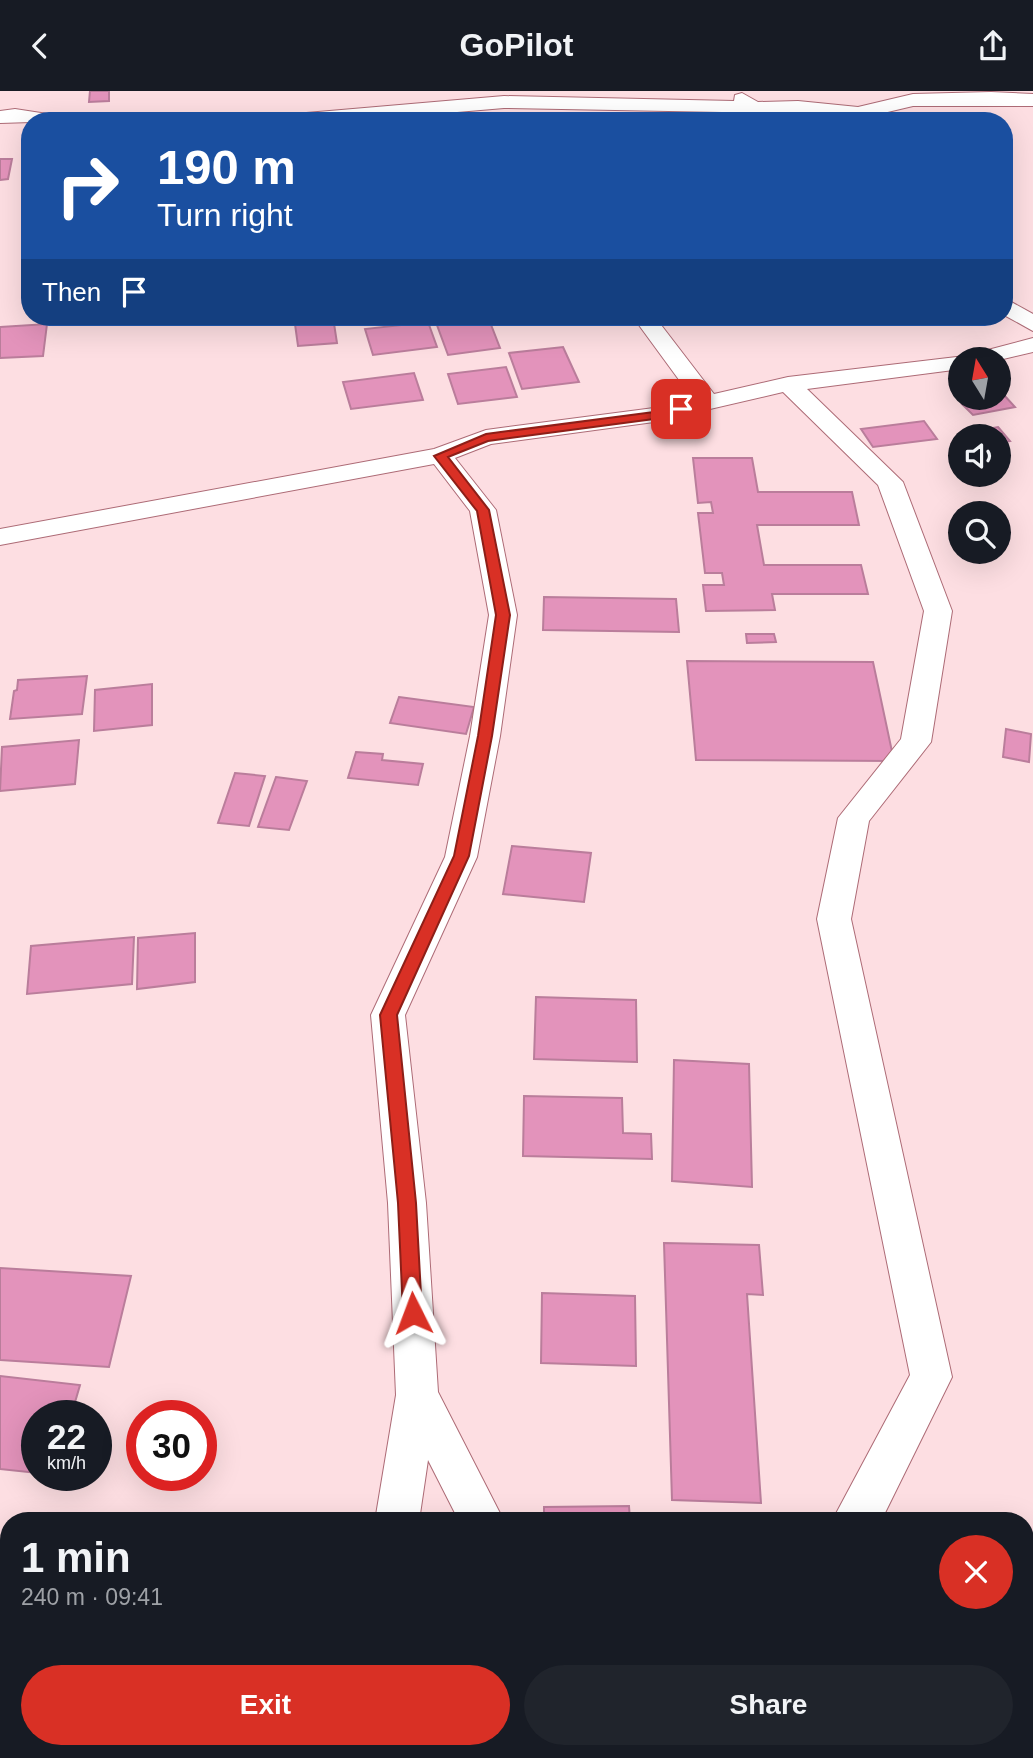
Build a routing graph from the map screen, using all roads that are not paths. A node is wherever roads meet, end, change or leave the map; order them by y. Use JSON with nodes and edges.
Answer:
{"nodes":[{"id":1,"x":732,"y":91,"type":"edge"},
{"id":2,"x":501,"y":97,"type":"edge"},
{"id":3,"x":1033,"y":100,"type":"edge"},
{"id":4,"x":365,"y":112,"type":"edge"},
{"id":5,"x":716,"y":112,"type":"edge"},
{"id":6,"x":756,"y":112,"type":"edge"},
{"id":7,"x":774,"y":112,"type":"edge"},
{"id":8,"x":848,"y":112,"type":"edge"},
{"id":9,"x":862,"y":112,"type":"edge"},
{"id":10,"x":21,"y":116,"type":"edge"},
{"id":11,"x":0,"y":117,"type":"edge"},
{"id":12,"x":1013,"y":312,"type":"edge"},
{"id":13,"x":1033,"y":324,"type":"edge"},
{"id":14,"x":650,"y":326,"type":"edge"},
{"id":15,"x":1033,"y":345,"type":"edge"},
{"id":16,"x":1012,"y":350,"type":"edge"},
{"id":17,"x":948,"y":364,"type":"edge"},
{"id":18,"x":788,"y":384,"type":"junction"},
{"id":19,"x":708,"y":403,"type":"junction"},
{"id":20,"x":440,"y":456,"type":"junction"},
{"id":21,"x":0,"y":537,"type":"edge"},
{"id":22,"x":417,"y":1395,"type":"junction"},
{"id":23,"x":398,"y":1512,"type":"edge"},
{"id":24,"x":477,"y":1512,"type":"edge"},
{"id":25,"x":863,"y":1512,"type":"edge"}],
"edges":[{"from":1,"to":6,"type":"street"},
{"from":2,"to":4,"type":"street"},
{"from":2,"to":5,"type":"street"},
{"from":3,"to":9,"type":"street"},
{"from":7,"to":8,"type":"street"},
{"from":10,"to":11,"type":"street"},
{"from":12,"to":13,"type":"street"},
{"from":14,"to":19,"type":"street"},
{"from":15,"to":16,"type":"street"},
{"from":17,"to":18,"type":"street"},
{"from":18,"to":19,"type":"street"},
{"from":18,"to":25,"type":"street"},
{"from":19,"to":20,"type":"street"},
{"from":20,"to":21,"type":"street"},
{"from":20,"to":22,"type":"street"},
{"from":22,"to":23,"type":"street"},
{"from":22,"to":24,"type":"street"}]}
